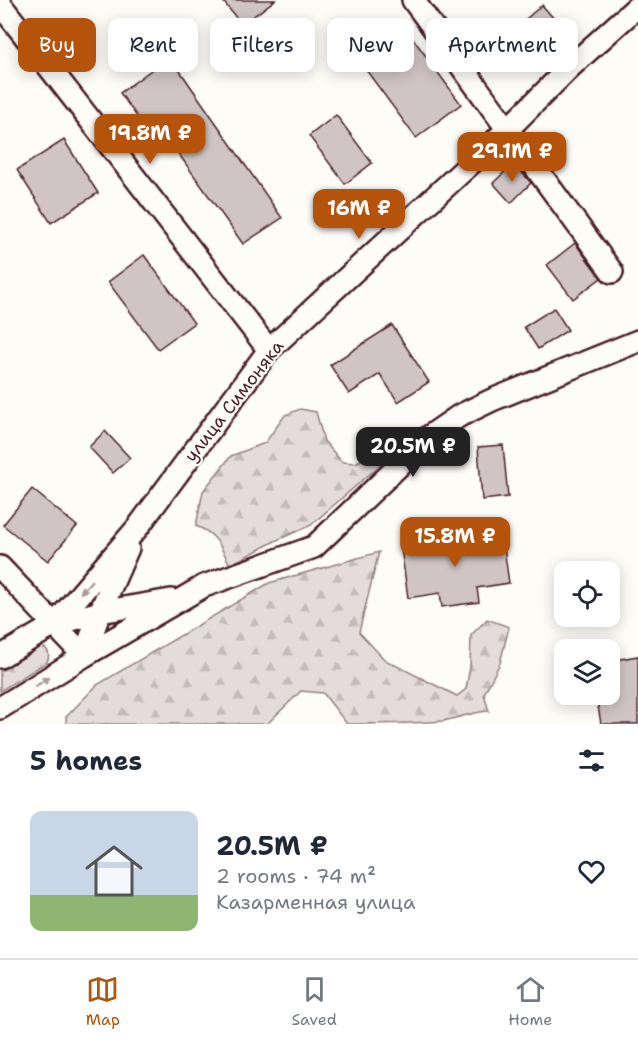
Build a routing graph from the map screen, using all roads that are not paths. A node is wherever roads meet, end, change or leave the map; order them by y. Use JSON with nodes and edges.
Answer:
{"nodes":[{"id":1,"x":413,"y":0,"type":"edge"},
{"id":2,"x":0,"y":4,"type":"edge"},
{"id":3,"x":638,"y":6,"type":"edge"},
{"id":4,"x":508,"y":129,"type":"junction"},
{"id":5,"x":612,"y":272,"type":"dead end"},
{"id":6,"x":638,"y":341,"type":"edge"},
{"id":7,"x":269,"y":350,"type":"junction"},
{"id":8,"x":138,"y":527,"type":"junction"},
{"id":9,"x":0,"y":567,"type":"edge"},
{"id":10,"x":184,"y":597,"type":"junction"},
{"id":11,"x":100,"y":612,"type":"junction"},
{"id":12,"x":54,"y":625,"type":"junction"},
{"id":13,"x":84,"y":656,"type":"junction"},
{"id":14,"x":0,"y":657,"type":"edge"},
{"id":15,"x":0,"y":708,"type":"edge"}],
"edges":[{"from":1,"to":4,"type":"street"},
{"from":2,"to":7,"type":"street"},
{"from":3,"to":4,"type":"street","name":"улица Симоняка"},
{"from":4,"to":5,"type":"street"},
{"from":4,"to":7,"type":"street","name":"улица Симоняка"},
{"from":6,"to":10,"type":"street"},
{"from":7,"to":8,"type":"street","name":"улица Симоняка"},
{"from":8,"to":11,"type":"street"},
{"from":8,"to":12,"type":"street","name":"улица Симоняка","one_way":true},
{"from":9,"to":12,"type":"street"},
{"from":10,"to":11,"type":"street"},
{"from":10,"to":13,"type":"street"},
{"from":11,"to":12,"type":"street"},
{"from":11,"to":13,"type":"street"},
{"from":12,"to":13,"type":"street"},
{"from":12,"to":14,"type":"street","name":"улица Симоняка"},
{"from":15,"to":13,"type":"street","one_way":true}]}
